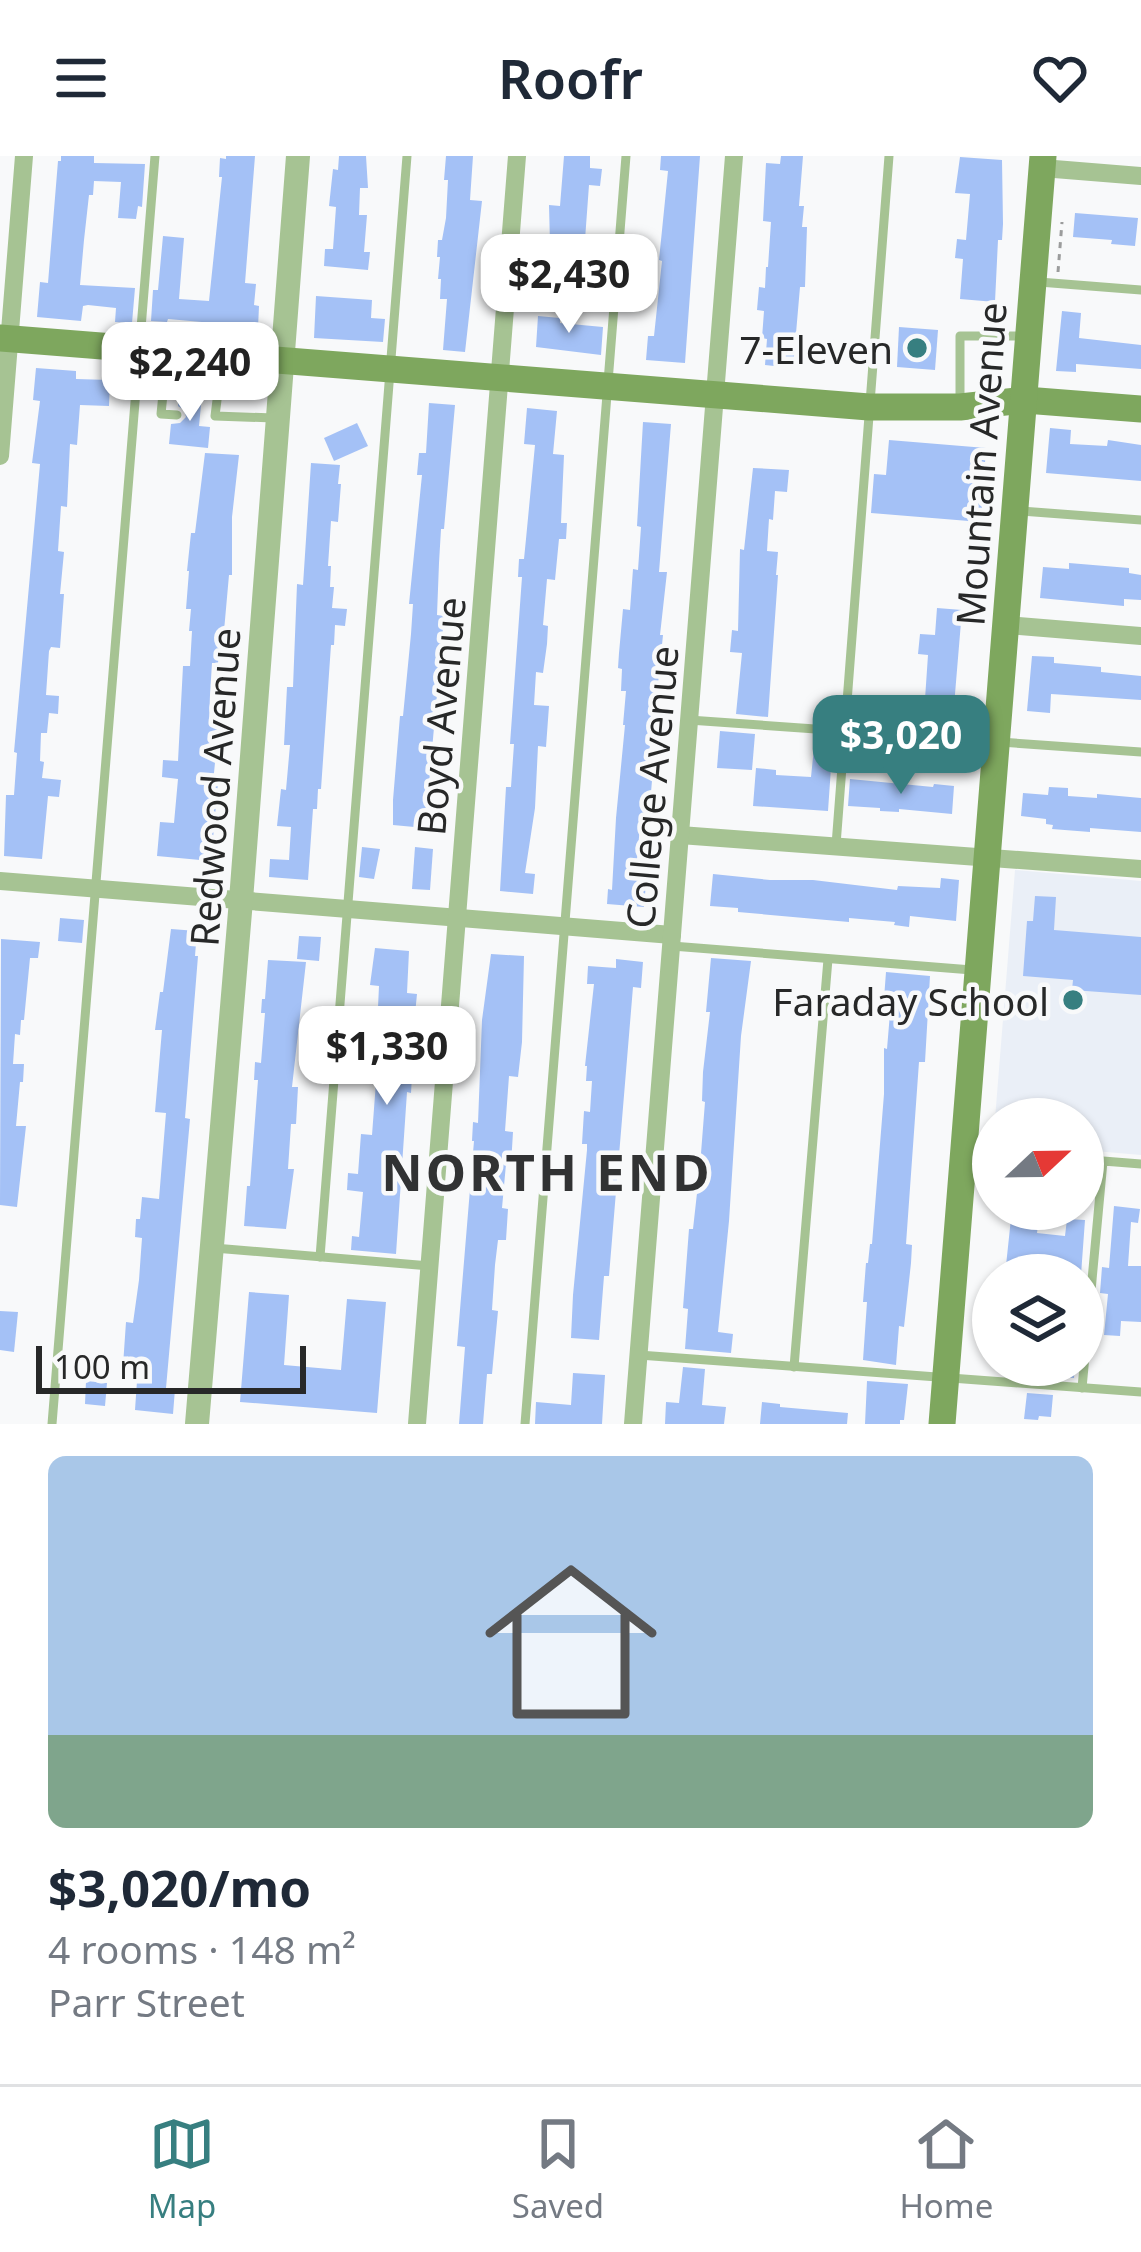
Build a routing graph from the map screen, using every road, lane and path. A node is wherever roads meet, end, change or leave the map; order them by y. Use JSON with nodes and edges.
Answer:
{"nodes":[{"id":1,"x":24,"y":156,"type":"edge"},
{"id":2,"x":155,"y":156,"type":"edge"},
{"id":3,"x":298,"y":156,"type":"edge"},
{"id":4,"x":407,"y":156,"type":"edge"},
{"id":5,"x":517,"y":156,"type":"edge"},
{"id":6,"x":626,"y":156,"type":"edge"},
{"id":7,"x":734,"y":156,"type":"edge"},
{"id":8,"x":889,"y":156,"type":"edge"},
{"id":9,"x":1042,"y":162,"type":"edge"},
{"id":10,"x":1141,"y":176,"type":"edge"},
{"id":11,"x":1034,"y":282,"type":"junction"},
{"id":12,"x":1141,"y":290,"type":"edge"},
{"id":13,"x":1030,"y":336,"type":"junction"},
{"id":14,"x":5,"y":338,"type":"edge"},
{"id":15,"x":140,"y":350,"type":"junction"},
{"id":16,"x":223,"y":355,"type":"junction"},
{"id":17,"x":282,"y":360,"type":"junction"},
{"id":18,"x":390,"y":369,"type":"junction"},
{"id":19,"x":500,"y":378,"type":"junction"},
{"id":20,"x":137,"y":382,"type":"junction"},
{"id":21,"x":609,"y":386,"type":"junction"},
{"id":22,"x":219,"y":387,"type":"junction"},
{"id":23,"x":164,"y":390,"type":"junction"},
{"id":24,"x":715,"y":396,"type":"junction"},
{"id":25,"x":179,"y":397,"type":"dead end"},
{"id":26,"x":201,"y":398,"type":"dead end"},
{"id":27,"x":217,"y":400,"type":"junction"},
{"id":28,"x":1025,"y":400,"type":"junction"},
{"id":29,"x":869,"y":407,"type":"junction"},
{"id":30,"x":960,"y":407,"type":"junction"},
{"id":31,"x":1141,"y":409,"type":"edge"},
{"id":32,"x":177,"y":415,"type":"dead end"},
{"id":33,"x":200,"y":416,"type":"dead end"},
{"id":34,"x":215,"y":416,"type":"junction"},
{"id":35,"x":278,"y":418,"type":"junction"},
{"id":36,"x":0,"y":456,"type":"edge"},
{"id":37,"x":1016,"y":510,"type":"junction"},
{"id":38,"x":1141,"y":520,"type":"edge"},
{"id":39,"x":1007,"y":625,"type":"junction"},
{"id":40,"x":1141,"y":636,"type":"edge"},
{"id":41,"x":689,"y":720,"type":"junction"},
{"id":42,"x":844,"y":729,"type":"junction"},
{"id":43,"x":997,"y":742,"type":"junction"},
{"id":44,"x":1141,"y":752,"type":"edge"},
{"id":45,"x":680,"y":835,"type":"junction"},
{"id":46,"x":836,"y":846,"type":"junction"},
{"id":47,"x":987,"y":857,"type":"junction"},
{"id":48,"x":1141,"y":869,"type":"edge"},
{"id":49,"x":0,"y":881,"type":"edge"},
{"id":50,"x":96,"y":889,"type":"junction"},
{"id":51,"x":242,"y":900,"type":"junction"},
{"id":52,"x":348,"y":909,"type":"junction"},
{"id":53,"x":457,"y":917,"type":"junction"},
{"id":54,"x":566,"y":926,"type":"junction"},
{"id":55,"x":672,"y":941,"type":"junction"},
{"id":56,"x":828,"y":959,"type":"junction"},
{"id":57,"x":978,"y":971,"type":"junction"},
{"id":58,"x":1141,"y":1164,"type":"edge"},
{"id":59,"x":212,"y":1247,"type":"junction"},
{"id":60,"x":320,"y":1257,"type":"junction"},
{"id":61,"x":430,"y":1266,"type":"junction"},
{"id":62,"x":639,"y":1355,"type":"junction"},
{"id":63,"x":794,"y":1367,"type":"junction"},
{"id":64,"x":946,"y":1379,"type":"junction"},
{"id":65,"x":1082,"y":1388,"type":"junction"},
{"id":66,"x":1141,"y":1392,"type":"edge"},
{"id":67,"x":52,"y":1424,"type":"edge"},
{"id":68,"x":197,"y":1424,"type":"edge"},
{"id":69,"x":417,"y":1424,"type":"edge"},
{"id":70,"x":525,"y":1424,"type":"edge"},
{"id":71,"x":633,"y":1424,"type":"edge"},
{"id":72,"x":942,"y":1424,"type":"edge"}],
"edges":[{"from":1,"to":14,"type":"street"},
{"from":2,"to":15,"type":"lane"},
{"from":3,"to":17,"type":"street","name":"Redwood Avenue"},
{"from":4,"to":18,"type":"lane"},
{"from":5,"to":19,"type":"street","name":"Boyd Avenue"},
{"from":6,"to":21,"type":"lane"},
{"from":7,"to":24,"type":"street","name":"College Avenue"},
{"from":8,"to":29,"type":"lane"},
{"from":9,"to":10,"type":"street"},
{"from":9,"to":11,"type":"main road","name":"Mountain Avenue"},
{"from":11,"to":12,"type":"lane"},
{"from":11,"to":13,"type":"main road","name":"Mountain Avenue"},
{"from":13,"to":28,"type":"main road","name":"Mountain Avenue"},
{"from":13,"to":30,"type":"lane"},
{"from":14,"to":15,"type":"main road"},
{"from":14,"to":36,"type":"street"},
{"from":15,"to":16,"type":"main road"},
{"from":15,"to":20,"type":"lane"},
{"from":16,"to":17,"type":"main road"},
{"from":16,"to":22,"type":"lane"},
{"from":17,"to":18,"type":"main road"},
{"from":17,"to":35,"type":"street","name":"Redwood Avenue"},
{"from":18,"to":19,"type":"main road"},
{"from":18,"to":52,"type":"lane"},
{"from":19,"to":21,"type":"main road"},
{"from":19,"to":53,"type":"street","name":"Boyd Avenue"},
{"from":20,"to":23,"type":"lane"},
{"from":20,"to":50,"type":"lane"},
{"from":21,"to":24,"type":"main road"},
{"from":21,"to":54,"type":"lane"},
{"from":22,"to":23,"type":"lane"},
{"from":22,"to":27,"type":"lane"},
{"from":23,"to":25,"type":"lane"},
{"from":23,"to":32,"type":"lane"},
{"from":24,"to":29,"type":"main road"},
{"from":24,"to":41,"type":"street","name":"College Avenue"},
{"from":26,"to":27,"type":"lane"},
{"from":27,"to":34,"type":"lane"},
{"from":28,"to":30,"type":"main road"},
{"from":28,"to":31,"type":"main road"},
{"from":28,"to":37,"type":"main road","name":"Mountain Avenue"},
{"from":29,"to":30,"type":"main road"},
{"from":29,"to":42,"type":"lane"},
{"from":33,"to":34,"type":"lane"},
{"from":34,"to":35,"type":"lane"},
{"from":35,"to":51,"type":"street","name":"Redwood Avenue"},
{"from":37,"to":38,"type":"lane"},
{"from":37,"to":39,"type":"main road","name":"Mountain Avenue"},
{"from":39,"to":40,"type":"street"},
{"from":39,"to":43,"type":"main road","name":"Mountain Avenue"},
{"from":41,"to":42,"type":"lane"},
{"from":41,"to":45,"type":"street","name":"College Avenue"},
{"from":42,"to":43,"type":"lane"},
{"from":42,"to":46,"type":"lane"},
{"from":43,"to":44,"type":"lane"},
{"from":43,"to":47,"type":"main road","name":"Mountain Avenue"},
{"from":45,"to":46,"type":"street"},
{"from":45,"to":55,"type":"street","name":"College Avenue"},
{"from":46,"to":47,"type":"street"},
{"from":47,"to":48,"type":"street"},
{"from":47,"to":57,"type":"main road","name":"Mountain Avenue"},
{"from":49,"to":50,"type":"street"},
{"from":50,"to":51,"type":"street"},
{"from":50,"to":67,"type":"lane"},
{"from":51,"to":52,"type":"street"},
{"from":51,"to":59,"type":"street","name":"Redwood Avenue"},
{"from":52,"to":53,"type":"street"},
{"from":52,"to":60,"type":"lane"},
{"from":53,"to":54,"type":"street"},
{"from":53,"to":61,"type":"street","name":"Boyd Avenue"},
{"from":54,"to":55,"type":"street"},
{"from":54,"to":70,"type":"lane"},
{"from":55,"to":56,"type":"lane"},
{"from":55,"to":62,"type":"street","name":"College Avenue"},
{"from":56,"to":57,"type":"lane"},
{"from":56,"to":63,"type":"lane"},
{"from":57,"to":64,"type":"main road","name":"Mountain Avenue"},
{"from":58,"to":65,"type":"lane"},
{"from":59,"to":60,"type":"lane"},
{"from":59,"to":68,"type":"street","name":"Redwood Avenue"},
{"from":60,"to":61,"type":"lane"},
{"from":61,"to":69,"type":"street","name":"Boyd Avenue"},
{"from":62,"to":63,"type":"lane"},
{"from":62,"to":71,"type":"street","name":"College Avenue"},
{"from":63,"to":64,"type":"lane"},
{"from":64,"to":65,"type":"lane"},
{"from":64,"to":72,"type":"main road","name":"Mountain Avenue"},
{"from":65,"to":66,"type":"lane"}]}
